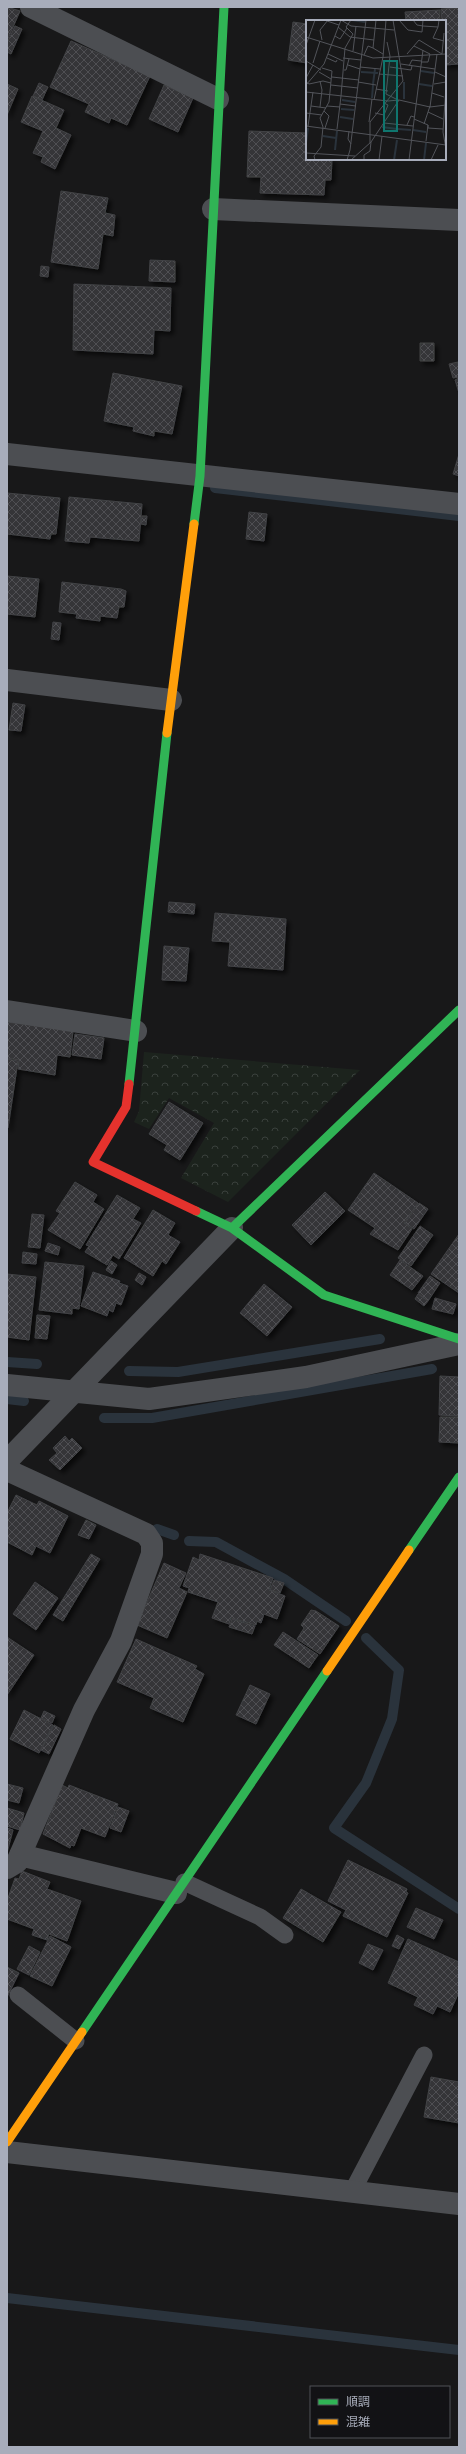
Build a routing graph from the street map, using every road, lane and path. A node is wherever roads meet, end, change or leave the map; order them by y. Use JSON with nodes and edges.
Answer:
{"nodes":[{"id":1,"x":31,"y":7,"type":"edge"},
{"id":2,"x":224,"y":7,"type":"edge"},
{"id":3,"x":218,"y":99,"type":"junction"},
{"id":4,"x":213,"y":208,"type":"junction"},
{"id":5,"x":459,"y":220,"type":"edge"},
{"id":6,"x":7,"y":454,"type":"edge"},
{"id":7,"x":200,"y":476,"type":"junction"},
{"id":8,"x":459,"y":504,"type":"edge"},
{"id":9,"x":7,"y":680,"type":"edge"},
{"id":10,"x":171,"y":700,"type":"junction"},
{"id":11,"x":459,"y":1010,"type":"edge"},
{"id":12,"x":7,"y":1011,"type":"edge"},
{"id":13,"x":136,"y":1031,"type":"junction"},
{"id":14,"x":232,"y":1228,"type":"junction"},
{"id":15,"x":459,"y":1339,"type":"edge"},
{"id":16,"x":459,"y":1344,"type":"edge"},
{"id":17,"x":7,"y":1385,"type":"edge"},
{"id":18,"x":73,"y":1390,"type":"junction"},
{"id":19,"x":7,"y":1461,"type":"edge"},
{"id":20,"x":7,"y":1470,"type":"edge"},
{"id":21,"x":459,"y":1477,"type":"edge"},
{"id":22,"x":13,"y":1861,"type":"edge"},
{"id":23,"x":180,"y":1887,"type":"junction"},
{"id":24,"x":285,"y":1935,"type":"dead end"},
{"id":25,"x":18,"y":1995,"type":"dead end"},
{"id":26,"x":76,"y":2041,"type":"junction"},
{"id":27,"x":424,"y":2055,"type":"dead end"},
{"id":28,"x":7,"y":2142,"type":"edge"},
{"id":29,"x":7,"y":2152,"type":"edge"},
{"id":30,"x":352,"y":2192,"type":"junction"},
{"id":31,"x":459,"y":2204,"type":"edge"}],
"edges":[{"from":1,"to":3,"type":"street"},
{"from":2,"to":3,"type":"street"},
{"from":3,"to":4,"type":"street"},
{"from":4,"to":5,"type":"street"},
{"from":4,"to":7,"type":"street"},
{"from":6,"to":7,"type":"street"},
{"from":7,"to":8,"type":"street"},
{"from":7,"to":10,"type":"street"},
{"from":9,"to":10,"type":"street"},
{"from":10,"to":13,"type":"street"},
{"from":11,"to":14,"type":"street"},
{"from":12,"to":13,"type":"street"},
{"from":13,"to":14,"type":"street"},
{"from":14,"to":15,"type":"street"},
{"from":14,"to":18,"type":"street"},
{"from":16,"to":18,"type":"street"},
{"from":17,"to":18,"type":"street"},
{"from":18,"to":19,"type":"street"},
{"from":20,"to":22,"type":"street"},
{"from":21,"to":23,"type":"street"},
{"from":22,"to":23,"type":"street"},
{"from":23,"to":24,"type":"lane"},
{"from":23,"to":26,"type":"street"},
{"from":25,"to":26,"type":"lane"},
{"from":26,"to":28,"type":"street"},
{"from":27,"to":30,"type":"lane"},
{"from":29,"to":30,"type":"street"},
{"from":30,"to":31,"type":"street"}]}
